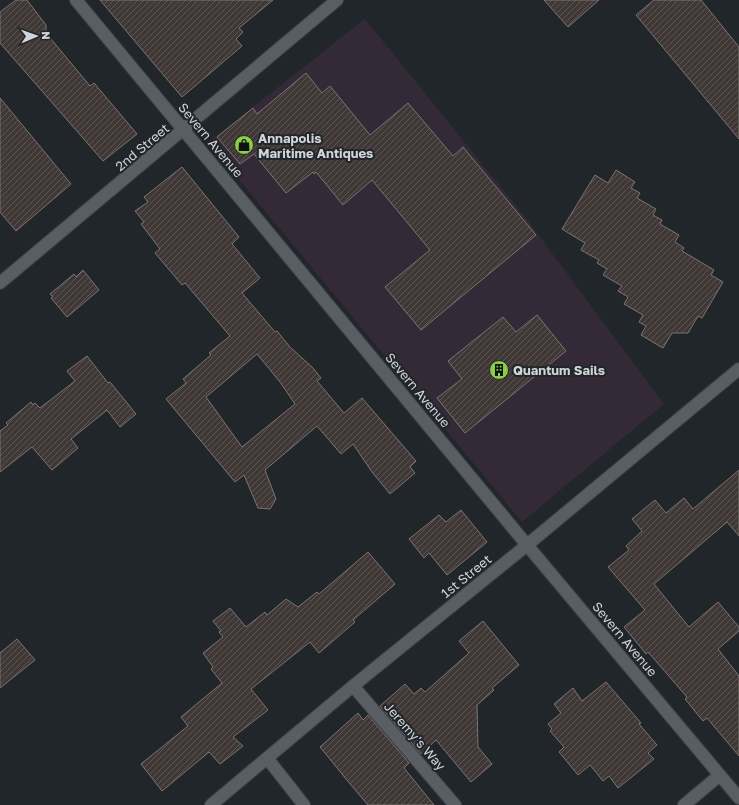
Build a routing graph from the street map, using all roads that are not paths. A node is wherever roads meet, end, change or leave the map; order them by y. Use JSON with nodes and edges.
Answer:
{"nodes":[{"id":1,"x":76,"y":0,"type":"edge"},
{"id":2,"x":337,"y":0,"type":"edge"},
{"id":3,"x":184,"y":129,"type":"junction"},
{"id":4,"x":0,"y":283,"type":"edge"},
{"id":5,"x":739,"y":369,"type":"edge"},
{"id":6,"x":527,"y":545,"type":"junction"},
{"id":7,"x":353,"y":686,"type":"junction"},
{"id":8,"x":267,"y":758,"type":"junction"},
{"id":9,"x":720,"y":775,"type":"junction"},
{"id":10,"x":739,"y":798,"type":"edge"},
{"id":11,"x":211,"y":805,"type":"edge"},
{"id":12,"x":304,"y":805,"type":"edge"},
{"id":13,"x":455,"y":805,"type":"edge"},
{"id":14,"x":684,"y":805,"type":"edge"}],
"edges":[{"from":1,"to":3,"type":"street","name":"Severn Avenue"},
{"from":2,"to":3,"type":"street","name":"2nd Street"},
{"from":3,"to":4,"type":"street","name":"2nd Street"},
{"from":3,"to":6,"type":"street","name":"Severn Avenue"},
{"from":5,"to":6,"type":"street","name":"1st Street"},
{"from":6,"to":7,"type":"street","name":"1st Street"},
{"from":6,"to":9,"type":"street","name":"Severn Avenue"},
{"from":7,"to":8,"type":"street","name":"1st Street"},
{"from":7,"to":13,"type":"street","name":"Jeremy's Way"},
{"from":8,"to":11,"type":"street","name":"1st Street"},
{"from":8,"to":12,"type":"street"},
{"from":9,"to":10,"type":"street","name":"Severn Avenue"},
{"from":9,"to":14,"type":"street"}]}
